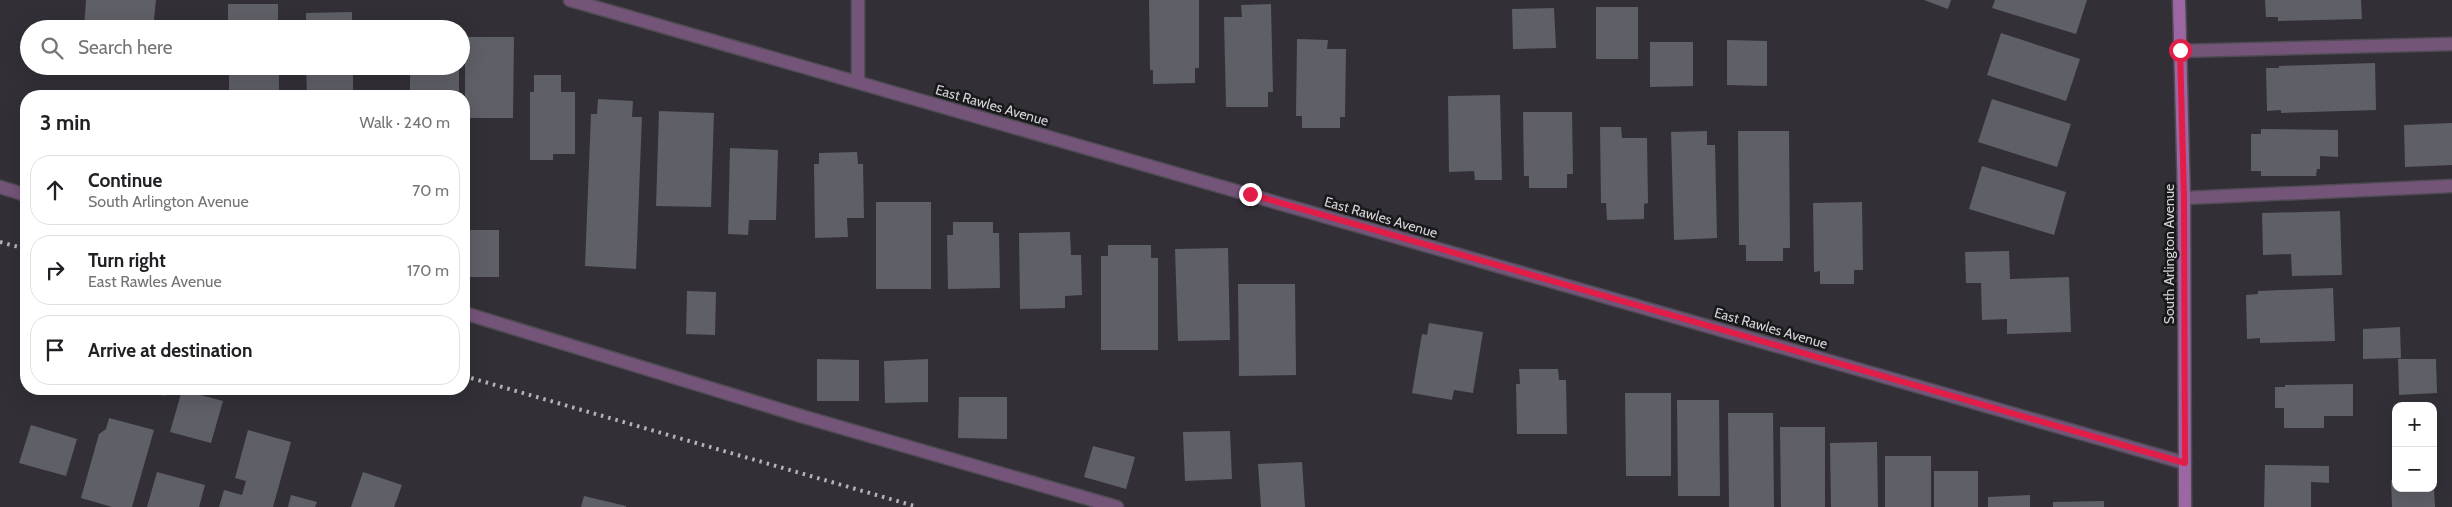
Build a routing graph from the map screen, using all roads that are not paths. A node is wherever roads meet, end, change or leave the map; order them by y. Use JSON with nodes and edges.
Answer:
{"nodes":[{"id":1,"x":570,"y":0,"type":"edge"},
{"id":2,"x":858,"y":0,"type":"edge"},
{"id":3,"x":2179,"y":0,"type":"edge"},
{"id":4,"x":2452,"y":44,"type":"edge"},
{"id":5,"x":2180,"y":50,"type":"junction"},
{"id":6,"x":858,"y":82,"type":"junction"},
{"id":7,"x":2452,"y":186,"type":"edge"},
{"id":8,"x":0,"y":187,"type":"edge"},
{"id":9,"x":20,"y":194,"type":"edge"},
{"id":10,"x":2184,"y":198,"type":"junction"},
{"id":11,"x":470,"y":315,"type":"edge"},
{"id":12,"x":2185,"y":463,"type":"junction"},
{"id":13,"x":1117,"y":507,"type":"edge"},
{"id":14,"x":2185,"y":507,"type":"edge"}],
"edges":[{"from":1,"to":6,"type":"street","name":"East Rawles Avenue"},
{"from":2,"to":6,"type":"street"},
{"from":3,"to":5,"type":"main road","name":"South Arlington Avenue"},
{"from":4,"to":5,"type":"street"},
{"from":5,"to":10,"type":"main road","name":"South Arlington Avenue"},
{"from":6,"to":12,"type":"street","name":"East Rawles Avenue"},
{"from":7,"to":10,"type":"street"},
{"from":8,"to":9,"type":"street"},
{"from":10,"to":12,"type":"main road","name":"South Arlington Avenue"},
{"from":11,"to":13,"type":"street"},
{"from":12,"to":14,"type":"main road","name":"South Arlington Avenue"}]}
